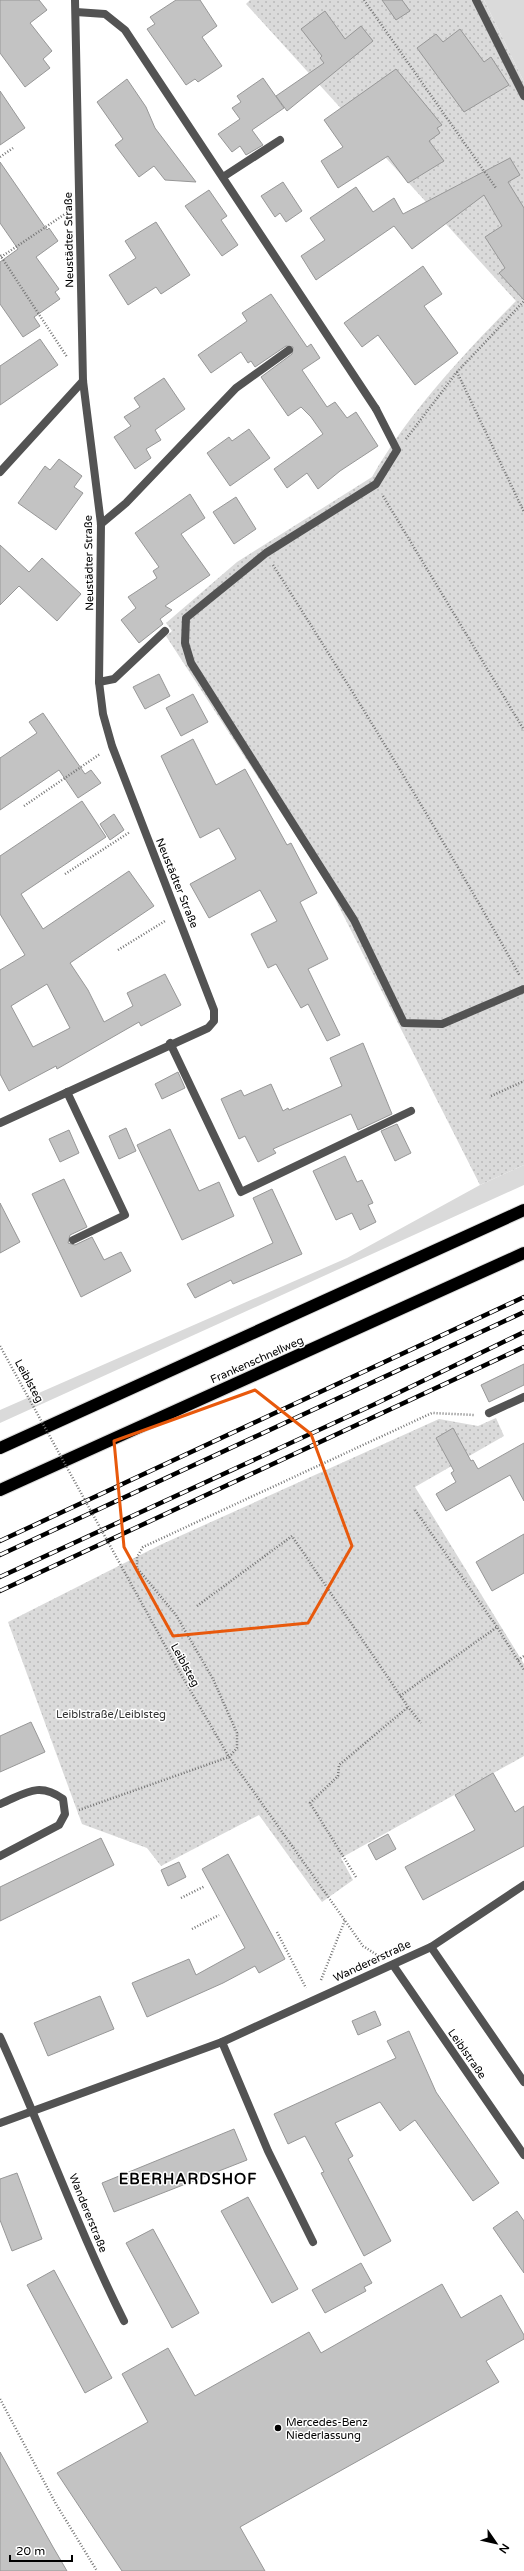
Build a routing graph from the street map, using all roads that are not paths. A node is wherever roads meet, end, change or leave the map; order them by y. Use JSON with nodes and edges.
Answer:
{"nodes":[{"id":1,"x":75,"y":0,"type":"edge"},
{"id":2,"x":476,"y":0,"type":"edge"},
{"id":3,"x":76,"y":12,"type":"junction"},
{"id":4,"x":524,"y":96,"type":"edge"},
{"id":5,"x":280,"y":140,"type":"dead end"},
{"id":6,"x":223,"y":177,"type":"junction"},
{"id":7,"x":289,"y":350,"type":"dead end"},
{"id":8,"x":83,"y":381,"type":"junction"},
{"id":9,"x":0,"y":472,"type":"edge"},
{"id":10,"x":101,"y":524,"type":"junction"},
{"id":11,"x":165,"y":631,"type":"dead end"},
{"id":12,"x":99,"y":682,"type":"junction"},
{"id":13,"x":524,"y":989,"type":"edge"},
{"id":14,"x":170,"y":1043,"type":"junction"},
{"id":15,"x":67,"y":1092,"type":"junction"},
{"id":16,"x":411,"y":1111,"type":"dead end"},
{"id":17,"x":0,"y":1123,"type":"edge"},
{"id":18,"x":524,"y":1210,"type":"edge"},
{"id":19,"x":73,"y":1240,"type":"dead end"},
{"id":20,"x":524,"y":1253,"type":"edge"},
{"id":21,"x":524,"y":1397,"type":"edge"},
{"id":22,"x":489,"y":1413,"type":"road end"},
{"id":23,"x":0,"y":1448,"type":"edge"},
{"id":24,"x":0,"y":1490,"type":"edge"},
{"id":25,"x":0,"y":1804,"type":"edge"},
{"id":26,"x":0,"y":1856,"type":"edge"},
{"id":27,"x":524,"y":1885,"type":"edge"},
{"id":28,"x":431,"y":1947,"type":"junction"},
{"id":29,"x":393,"y":1965,"type":"junction"},
{"id":30,"x":0,"y":2037,"type":"edge"},
{"id":31,"x":222,"y":2042,"type":"junction"},
{"id":32,"x":524,"y":2082,"type":"edge"},
{"id":33,"x":35,"y":2112,"type":"junction"},
{"id":34,"x":0,"y":2123,"type":"edge"},
{"id":35,"x":524,"y":2155,"type":"edge"},
{"id":36,"x":313,"y":2242,"type":"dead end"},
{"id":37,"x":124,"y":2321,"type":"dead end"}],
"edges":[{"from":1,"to":3,"type":"street","name":"Neustädter Straße"},
{"from":2,"to":4,"type":"street"},
{"from":3,"to":6,"type":"street"},
{"from":3,"to":8,"type":"street","name":"Neustädter Straße"},
{"from":5,"to":6,"type":"street"},
{"from":6,"to":13,"type":"street"},
{"from":7,"to":10,"type":"street"},
{"from":8,"to":9,"type":"street"},
{"from":8,"to":10,"type":"street","name":"Neustädter Straße"},
{"from":10,"to":12,"type":"street","name":"Neustädter Straße"},
{"from":11,"to":12,"type":"street"},
{"from":12,"to":14,"type":"street","name":"Neustädter Straße"},
{"from":14,"to":15,"type":"street","name":"Neustädter Straße"},
{"from":14,"to":16,"type":"street"},
{"from":15,"to":17,"type":"street","name":"Neustädter Straße"},
{"from":15,"to":19,"type":"street"},
{"from":18,"to":23,"type":"highway"},
{"from":20,"to":24,"type":"highway","name":"Frankenschnellweg"},
{"from":21,"to":22,"type":"street"},
{"from":25,"to":26,"type":"street"},
{"from":27,"to":28,"type":"street","name":"Wandererstraße"},
{"from":28,"to":29,"type":"street","name":"Wandererstraße"},
{"from":28,"to":32,"type":"street"},
{"from":29,"to":31,"type":"street","name":"Wandererstraße"},
{"from":29,"to":35,"type":"street","name":"Leiblstraße"},
{"from":30,"to":33,"type":"street"},
{"from":31,"to":33,"type":"street","name":"Wandererstraße"},
{"from":31,"to":36,"type":"street"},
{"from":33,"to":34,"type":"street","name":"Wandererstraße"},
{"from":33,"to":37,"type":"street","name":"Wandererstraße"}]}
